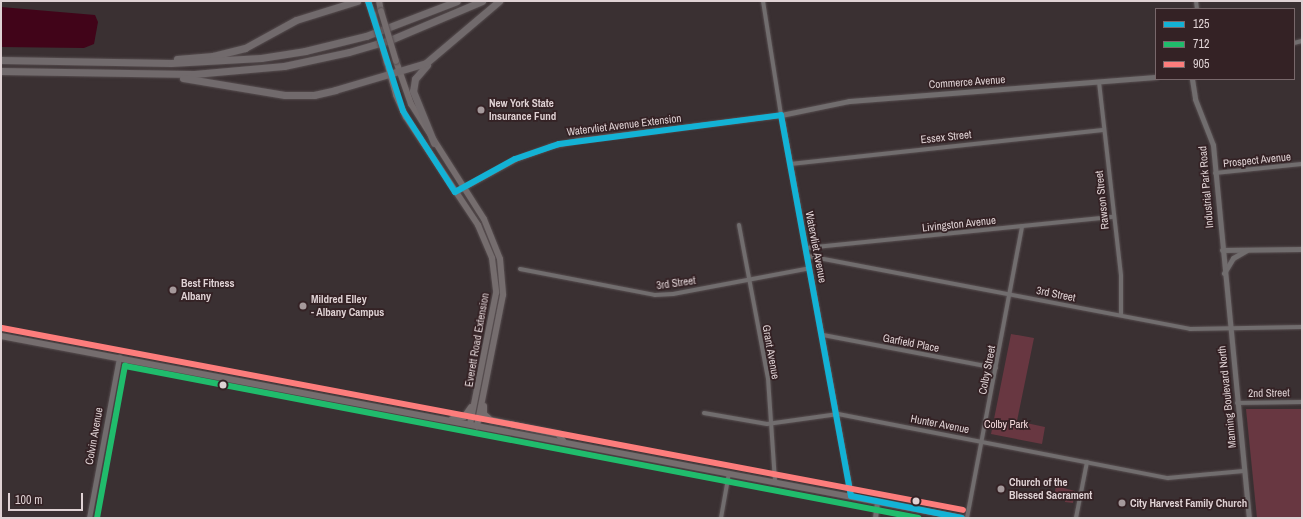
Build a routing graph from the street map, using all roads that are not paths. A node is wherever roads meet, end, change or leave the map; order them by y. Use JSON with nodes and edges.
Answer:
{"nodes":[{"id":1,"x":351,"y":1,"type":"edge"},
{"id":2,"x":357,"y":1,"type":"edge"},
{"id":3,"x":368,"y":1,"type":"edge"},
{"id":4,"x":379,"y":1,"type":"edge"},
{"id":5,"x":457,"y":1,"type":"edge"},
{"id":6,"x":482,"y":1,"type":"edge"},
{"id":7,"x":499,"y":1,"type":"edge"},
{"id":8,"x":763,"y":1,"type":"edge"},
{"id":9,"x":341,"y":6,"type":"junction"},
{"id":10,"x":444,"y":48,"type":"junction"},
{"id":11,"x":1,"y":60,"type":"edge"},
{"id":12,"x":112,"y":62,"type":"junction"},
{"id":13,"x":1,"y":71,"type":"edge"},
{"id":14,"x":149,"y":73,"type":"junction"},
{"id":15,"x":399,"y":73,"type":"junction"},
{"id":16,"x":390,"y":75,"type":"junction"},
{"id":17,"x":1155,"y":77,"type":"edge"},
{"id":18,"x":1192,"y":80,"type":"edge"},
{"id":19,"x":1099,"y":82,"type":"junction"},
{"id":20,"x":781,"y":115,"type":"junction"},
{"id":21,"x":1104,"y":130,"type":"junction"},
{"id":22,"x":434,"y":143,"type":"junction"},
{"id":23,"x":790,"y":164,"type":"junction"},
{"id":24,"x":1302,"y":164,"type":"edge"},
{"id":25,"x":1215,"y":173,"type":"junction"},
{"id":26,"x":463,"y":187,"type":"junction"},
{"id":27,"x":455,"y":192,"type":"junction"},
{"id":28,"x":1113,"y":217,"type":"junction"},
{"id":29,"x":739,"y":225,"type":"dead end"},
{"id":30,"x":1022,"y":226,"type":"junction"},
{"id":31,"x":806,"y":248,"type":"junction"},
{"id":32,"x":1250,"y":249,"type":"junction"},
{"id":33,"x":1302,"y":249,"type":"edge"},
{"id":34,"x":1222,"y":250,"type":"junction"},
{"id":35,"x":808,"y":256,"type":"junction"},
{"id":36,"x":810,"y":268,"type":"junction"},
{"id":37,"x":520,"y":269,"type":"dead end"},
{"id":38,"x":1224,"y":274,"type":"junction"},
{"id":39,"x":749,"y":279,"type":"junction"},
{"id":40,"x":1010,"y":294,"type":"junction"},
{"id":41,"x":1121,"y":315,"type":"junction"},
{"id":42,"x":1302,"y":327,"type":"edge"},
{"id":43,"x":1230,"y":329,"type":"junction"},
{"id":44,"x":823,"y":335,"type":"junction"},
{"id":45,"x":1,"y":336,"type":"edge"},
{"id":46,"x":486,"y":350,"type":"junction"},
{"id":47,"x":119,"y":357,"type":"junction"},
{"id":48,"x":996,"y":368,"type":"junction"},
{"id":49,"x":484,"y":397,"type":"junction"},
{"id":50,"x":1302,"y":402,"type":"edge"},
{"id":51,"x":1237,"y":403,"type":"junction"},
{"id":52,"x":704,"y":413,"type":"dead end"},
{"id":53,"x":838,"y":414,"type":"junction"},
{"id":54,"x":434,"y":418,"type":"junction"},
{"id":55,"x":470,"y":424,"type":"junction"},
{"id":56,"x":772,"y":424,"type":"junction"},
{"id":57,"x":477,"y":426,"type":"junction"},
{"id":58,"x":564,"y":442,"type":"junction"},
{"id":59,"x":982,"y":442,"type":"junction"},
{"id":60,"x":1087,"y":462,"type":"junction"},
{"id":61,"x":1244,"y":471,"type":"junction"},
{"id":62,"x":729,"y":473,"type":"junction"},
{"id":63,"x":775,"y":482,"type":"junction"},
{"id":64,"x":851,"y":496,"type":"junction"},
{"id":65,"x":877,"y":502,"type":"junction"},
{"id":66,"x":89,"y":518,"type":"edge"},
{"id":67,"x":721,"y":518,"type":"edge"},
{"id":68,"x":876,"y":518,"type":"edge"},
{"id":69,"x":962,"y":518,"type":"edge"},
{"id":70,"x":967,"y":518,"type":"edge"},
{"id":71,"x":1076,"y":518,"type":"edge"},
{"id":72,"x":1249,"y":518,"type":"edge"}],
"edges":[{"from":1,"to":9,"type":"highway"},
{"from":2,"to":9,"type":"highway"},
{"from":3,"to":16,"type":"main road","name":"Everett Road Extension","bridge":true},
{"from":4,"to":15,"type":"main road","name":"Everett Road Extension","bridge":true},
{"from":5,"to":12,"type":"highway"},
{"from":6,"to":14,"type":"highway"},
{"from":7,"to":10,"type":"highway"},
{"from":8,"to":20,"type":"street","name":"Watervliet Avenue"},
{"from":9,"to":12,"type":"highway"},
{"from":10,"to":15,"type":"highway"},
{"from":10,"to":22,"type":"highway"},
{"from":11,"to":12,"type":"highway"},
{"from":13,"to":14,"type":"highway"},
{"from":14,"to":16,"type":"highway"},
{"from":15,"to":16,"type":"highway"},
{"from":15,"to":22,"type":"main road","name":"Everett Road Extension"},
{"from":16,"to":27,"type":"main road","name":"Everett Road Extension"},
{"from":17,"to":19,"type":"street","name":"Commerce Avenue"},
{"from":18,"to":25,"type":"street","name":"Industrial Park Road"},
{"from":19,"to":20,"type":"street","name":"Commerce Avenue"},
{"from":19,"to":21,"type":"street","name":"Rawson Street"},
{"from":20,"to":23,"type":"street","name":"Watervliet Avenue"},
{"from":20,"to":26,"type":"street","name":"Watervliet Avenue Extension"},
{"from":21,"to":23,"type":"street","name":"Essex Street"},
{"from":21,"to":28,"type":"street","name":"Rawson Street"},
{"from":22,"to":26,"type":"main road","name":"Everett Road Extension"},
{"from":23,"to":31,"type":"street","name":"Watervliet Avenue"},
{"from":24,"to":25,"type":"street","name":"Prospect Avenue"},
{"from":25,"to":34,"type":"street","name":"Industrial Park Road"},
{"from":26,"to":27,"type":"street","name":"Watervliet Avenue Extension"},
{"from":26,"to":49,"type":"main road","name":"Everett Road Extension"},
{"from":27,"to":46,"type":"main road","name":"Everett Road Extension"},
{"from":28,"to":30,"type":"street","name":"Livingston Avenue"},
{"from":28,"to":41,"type":"street","name":"Rawson Street"},
{"from":29,"to":39,"type":"street","name":"Grant Avenue"},
{"from":30,"to":31,"type":"street","name":"Livingston Avenue"},
{"from":30,"to":40,"type":"street","name":"Colby Street"},
{"from":31,"to":35,"type":"street","name":"Watervliet Avenue"},
{"from":32,"to":33,"type":"street"},
{"from":32,"to":34,"type":"street"},
{"from":32,"to":38,"type":"street"},
{"from":34,"to":38,"type":"street","name":"Manning Boulevard North"},
{"from":35,"to":36,"type":"street","name":"Watervliet Avenue"},
{"from":35,"to":40,"type":"street","name":"3rd Street"},
{"from":36,"to":39,"type":"street","name":"3rd Street"},
{"from":36,"to":44,"type":"street","name":"Watervliet Avenue"},
{"from":37,"to":39,"type":"street","name":"3rd Street"},
{"from":38,"to":43,"type":"street","name":"Manning Boulevard North"},
{"from":39,"to":56,"type":"street","name":"Grant Avenue"},
{"from":40,"to":41,"type":"street","name":"3rd Street"},
{"from":40,"to":48,"type":"street","name":"Colby Street"},
{"from":41,"to":43,"type":"street","name":"3rd Street"},
{"from":42,"to":43,"type":"street","name":"3rd Street"},
{"from":43,"to":51,"type":"street","name":"Manning Boulevard North"},
{"from":44,"to":48,"type":"street","name":"Garfield Place"},
{"from":44,"to":53,"type":"street","name":"Watervliet Avenue"},
{"from":45,"to":47,"type":"main road"},
{"from":46,"to":54,"type":"main road"},
{"from":46,"to":55,"type":"main road","name":"Everett Road Extension"},
{"from":47,"to":54,"type":"main road"},
{"from":47,"to":66,"type":"street","name":"Colvin Avenue"},
{"from":48,"to":59,"type":"street","name":"Colby Street"},
{"from":49,"to":57,"type":"main road","name":"Everett Road Extension"},
{"from":49,"to":58,"type":"main road"},
{"from":50,"to":51,"type":"street","name":"2nd Street"},
{"from":51,"to":61,"type":"street","name":"Manning Boulevard North"},
{"from":52,"to":56,"type":"street","name":"Hunter Avenue"},
{"from":53,"to":56,"type":"street","name":"Hunter Avenue"},
{"from":53,"to":59,"type":"street","name":"Hunter Avenue"},
{"from":53,"to":64,"type":"street","name":"Watervliet Avenue"},
{"from":54,"to":55,"type":"main road"},
{"from":55,"to":57,"type":"main road"},
{"from":56,"to":63,"type":"street","name":"Grant Avenue"},
{"from":57,"to":58,"type":"main road"},
{"from":58,"to":62,"type":"main road"},
{"from":59,"to":60,"type":"street","name":"Hunter Avenue"},
{"from":59,"to":70,"type":"street","name":"Colby Street"},
{"from":60,"to":61,"type":"street","name":"Hunter Avenue"},
{"from":60,"to":71,"type":"street"},
{"from":61,"to":72,"type":"street","name":"Manning Boulevard North"},
{"from":62,"to":63,"type":"main road"},
{"from":62,"to":67,"type":"street"},
{"from":63,"to":64,"type":"main road"},
{"from":64,"to":65,"type":"main road"},
{"from":65,"to":68,"type":"street"},
{"from":65,"to":69,"type":"main road"}]}
